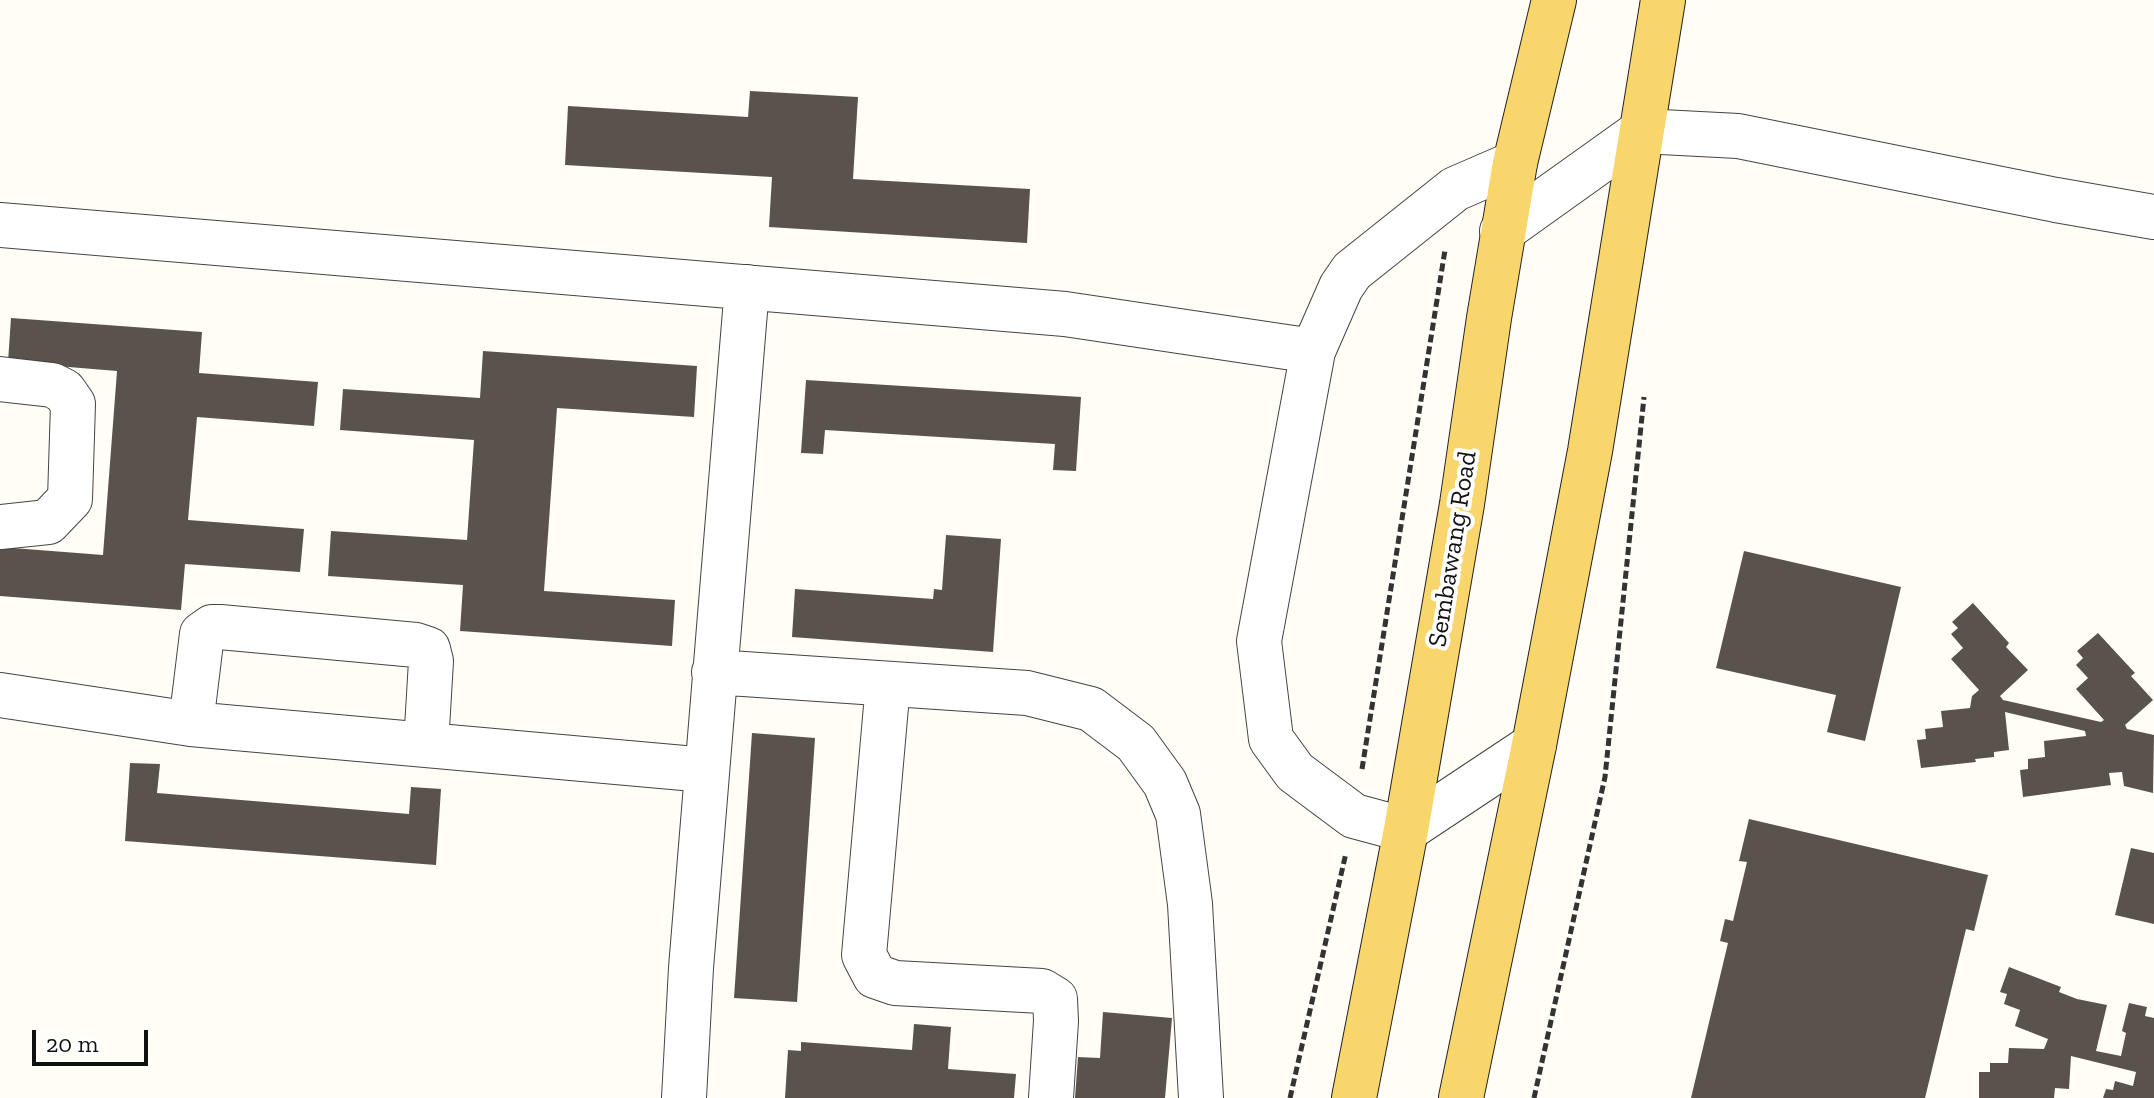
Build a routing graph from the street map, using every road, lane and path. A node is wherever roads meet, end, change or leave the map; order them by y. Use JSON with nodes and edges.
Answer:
{"nodes":[{"id":1,"x":1554,"y":0,"type":"edge"},
{"id":2,"x":1663,"y":0,"type":"edge"},
{"id":3,"x":1642,"y":131,"type":"junction"},
{"id":4,"x":1515,"y":163,"type":"junction"},
{"id":5,"x":1455,"y":189,"type":"junction"},
{"id":6,"x":2154,"y":217,"type":"edge"},
{"id":7,"x":0,"y":225,"type":"edge"},
{"id":8,"x":1502,"y":231,"type":"junction"},
{"id":9,"x":747,"y":287,"type":"junction"},
{"id":10,"x":1313,"y":351,"type":"junction"},
{"id":11,"x":0,"y":379,"type":"edge"},
{"id":12,"x":1646,"y":384,"type":"dead end"},
{"id":13,"x":0,"y":527,"type":"edge"},
{"id":14,"x":714,"y":672,"type":"junction"},
{"id":15,"x":888,"y":684,"type":"junction"},
{"id":16,"x":0,"y":695,"type":"edge"},
{"id":17,"x":191,"y":724,"type":"junction"},
{"id":18,"x":426,"y":745,"type":"junction"},
{"id":19,"x":1534,"y":745,"type":"junction"},
{"id":20,"x":706,"y":770,"type":"junction"},
{"id":21,"x":1354,"y":816,"type":"junction"},
{"id":22,"x":1406,"y":830,"type":"junction"},
{"id":23,"x":684,"y":1098,"type":"edge"},
{"id":24,"x":1051,"y":1098,"type":"edge"},
{"id":25,"x":1201,"y":1098,"type":"edge"},
{"id":26,"x":1290,"y":1098,"type":"edge"},
{"id":27,"x":1354,"y":1098,"type":"edge"},
{"id":28,"x":1461,"y":1098,"type":"edge"},
{"id":29,"x":1534,"y":1098,"type":"edge"}],
"edges":[{"from":1,"to":4,"type":"main road","name":"Sembawang Road"},
{"from":2,"to":3,"type":"main road"},
{"from":3,"to":6,"type":"street"},
{"from":3,"to":8,"type":"street"},
{"from":3,"to":19,"type":"main road"},
{"from":4,"to":5,"type":"street"},
{"from":4,"to":8,"type":"main road","name":"Sembawang Road"},
{"from":5,"to":10,"type":"street"},
{"from":5,"to":21,"type":"path"},
{"from":7,"to":9,"type":"street"},
{"from":8,"to":22,"type":"main road","name":"Sembawang Road"},
{"from":9,"to":10,"type":"street"},
{"from":9,"to":14,"type":"street"},
{"from":10,"to":21,"type":"street"},
{"from":11,"to":13,"type":"street"},
{"from":12,"to":29,"type":"path"},
{"from":14,"to":15,"type":"street"},
{"from":14,"to":20,"type":"street"},
{"from":15,"to":24,"type":"street"},
{"from":15,"to":25,"type":"street"},
{"from":16,"to":17,"type":"street"},
{"from":17,"to":18,"type":"street"},
{"from":17,"to":18,"type":"street"},
{"from":18,"to":20,"type":"street"},
{"from":19,"to":22,"type":"street"},
{"from":19,"to":28,"type":"main road"},
{"from":20,"to":23,"type":"street"},
{"from":21,"to":22,"type":"street"},
{"from":21,"to":26,"type":"path"},
{"from":22,"to":27,"type":"main road","name":"Sembawang Road"}]}
